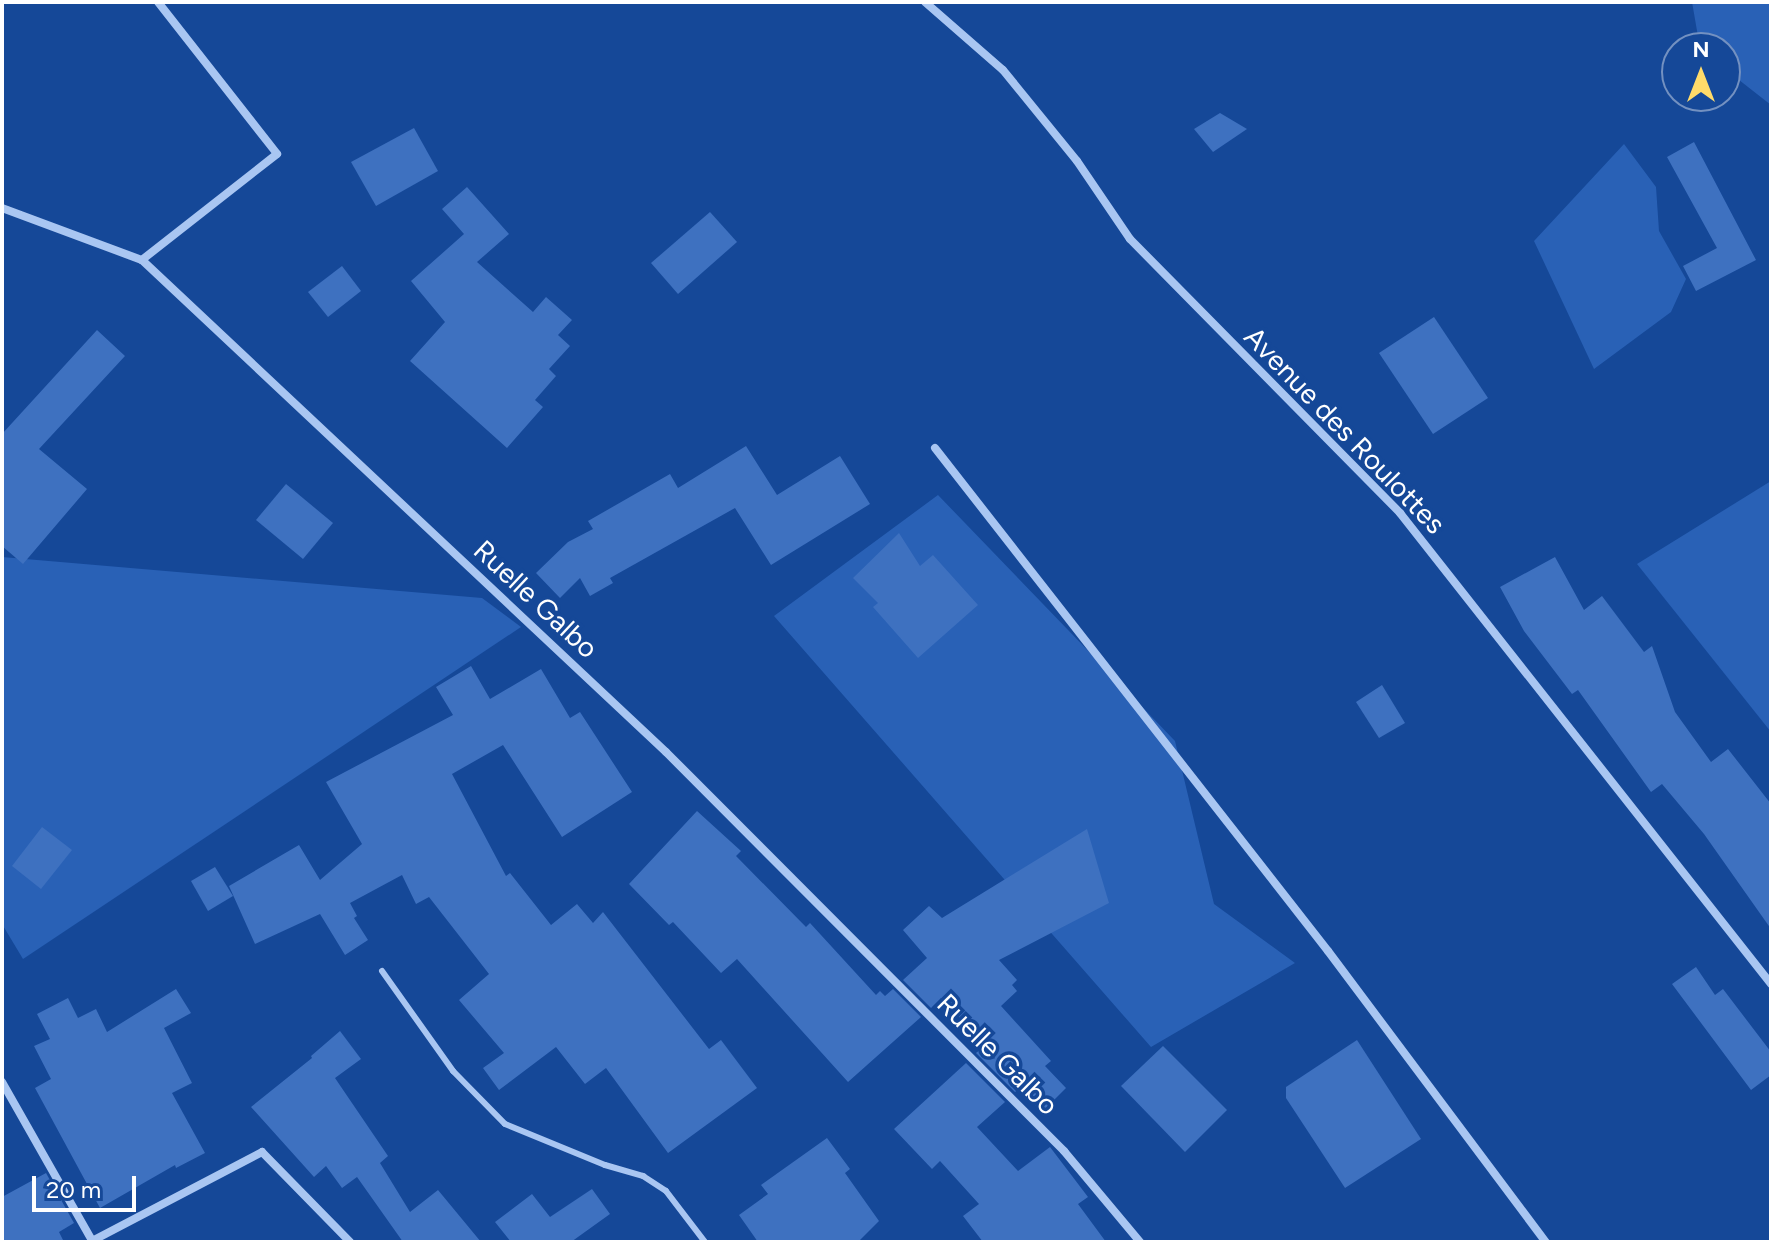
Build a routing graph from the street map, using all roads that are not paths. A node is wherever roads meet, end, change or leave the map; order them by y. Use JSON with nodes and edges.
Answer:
{"nodes":[{"id":1,"x":158,"y":2,"type":"edge"},
{"id":2,"x":925,"y":2,"type":"edge"},
{"id":3,"x":2,"y":208,"type":"edge"},
{"id":4,"x":142,"y":260,"type":"junction"},
{"id":5,"x":935,"y":448,"type":"dead end"},
{"id":6,"x":382,"y":971,"type":"dead end"},
{"id":7,"x":1771,"y":984,"type":"edge"},
{"id":8,"x":2,"y":1082,"type":"edge"},
{"id":9,"x":92,"y":1241,"type":"edge"},
{"id":10,"x":350,"y":1242,"type":"edge"},
{"id":11,"x":705,"y":1242,"type":"edge"},
{"id":12,"x":1140,"y":1242,"type":"edge"},
{"id":13,"x":1546,"y":1242,"type":"edge"}],
"edges":[{"from":1,"to":4,"type":"street"},
{"from":2,"to":7,"type":"street","name":"Avenue des Roulottes"},
{"from":3,"to":4,"type":"street"},
{"from":4,"to":12,"type":"street","name":"Ruelle Galbo"},
{"from":5,"to":13,"type":"street"},
{"from":6,"to":11,"type":"lane"},
{"from":8,"to":9,"type":"street"},
{"from":9,"to":10,"type":"street"}]}
